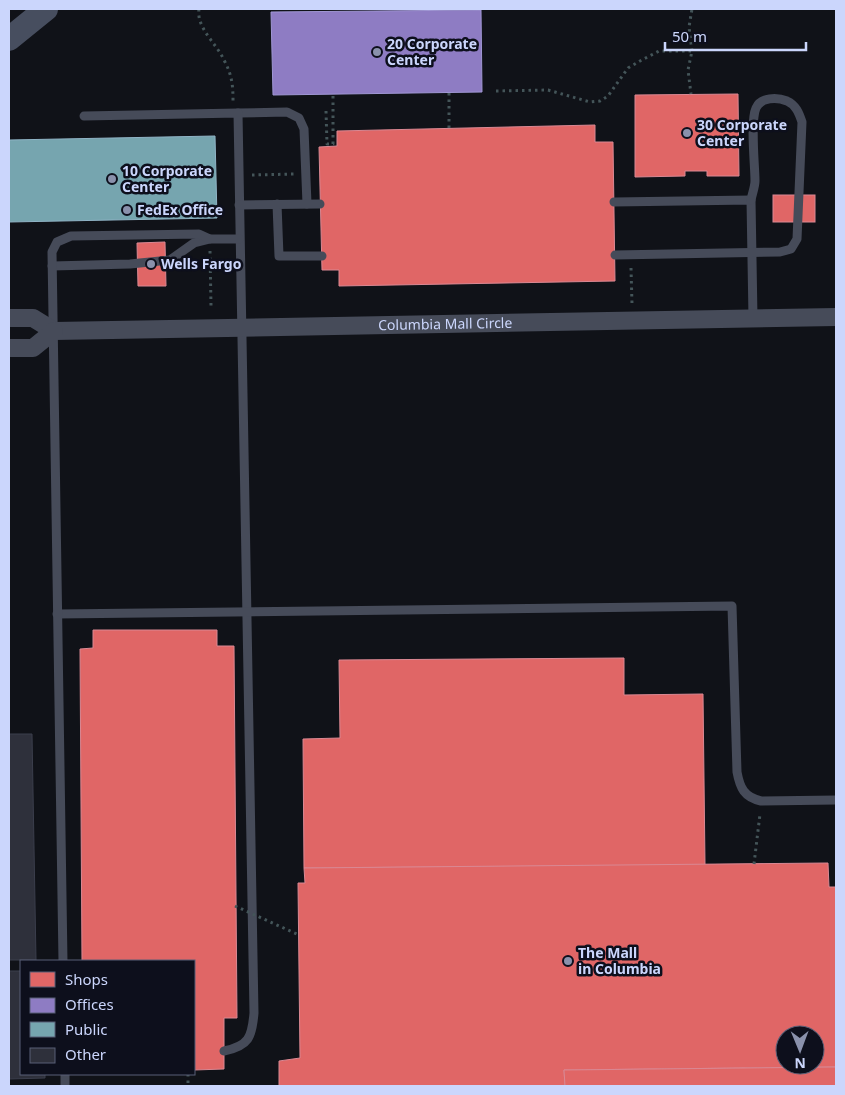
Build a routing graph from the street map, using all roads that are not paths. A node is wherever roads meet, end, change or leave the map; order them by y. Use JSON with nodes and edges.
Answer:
{"nodes":[{"id":1,"x":46,"y":9,"type":"edge"},
{"id":2,"x":9,"y":39,"type":"edge"},
{"id":3,"x":238,"y":113,"type":"junction"},
{"id":4,"x":84,"y":116,"type":"dead end"},
{"id":5,"x":751,"y":200,"type":"junction"},
{"id":6,"x":614,"y":202,"type":"dead end"},
{"id":7,"x":277,"y":204,"type":"junction"},
{"id":8,"x":307,"y":204,"type":"junction"},
{"id":9,"x":320,"y":204,"type":"dead end"},
{"id":10,"x":239,"y":205,"type":"junction"},
{"id":11,"x":210,"y":239,"type":"junction"},
{"id":12,"x":239,"y":239,"type":"junction"},
{"id":13,"x":752,"y":253,"type":"junction"},
{"id":14,"x":615,"y":255,"type":"dead end"},
{"id":15,"x":322,"y":256,"type":"dead end"},
{"id":16,"x":52,"y":266,"type":"junction"},
{"id":17,"x":836,"y":317,"type":"edge"},
{"id":18,"x":9,"y":318,"type":"edge"},
{"id":19,"x":753,"y":318,"type":"junction"},
{"id":20,"x":240,"y":327,"type":"junction"},
{"id":21,"x":54,"y":331,"type":"junction"},
{"id":22,"x":9,"y":348,"type":"edge"},
{"id":23,"x":248,"y":612,"type":"junction"},
{"id":24,"x":57,"y":614,"type":"junction"},
{"id":25,"x":836,"y":800,"type":"edge"},
{"id":26,"x":63,"y":960,"type":"edge"},
{"id":27,"x":224,"y":1051,"type":"dead end"}],
"edges":[{"from":1,"to":2,"type":"main road"},
{"from":3,"to":4,"type":"lane"},
{"from":3,"to":8,"type":"lane"},
{"from":3,"to":10,"type":"lane"},
{"from":5,"to":6,"type":"lane"},
{"from":5,"to":13,"type":"lane"},
{"from":5,"to":13,"type":"lane"},
{"from":7,"to":8,"type":"lane"},
{"from":7,"to":10,"type":"lane"},
{"from":7,"to":15,"type":"lane"},
{"from":8,"to":9,"type":"lane"},
{"from":10,"to":12,"type":"lane"},
{"from":11,"to":12,"type":"lane"},
{"from":11,"to":16,"type":"lane"},
{"from":11,"to":16,"type":"lane"},
{"from":12,"to":20,"type":"lane"},
{"from":13,"to":14,"type":"lane"},
{"from":13,"to":19,"type":"lane"},
{"from":16,"to":21,"type":"lane"},
{"from":17,"to":19,"type":"street","name":"Columbia Mall Circle"},
{"from":18,"to":21,"type":"street"},
{"from":19,"to":20,"type":"street","name":"Columbia Mall Circle"},
{"from":20,"to":21,"type":"street","name":"Columbia Mall Circle"},
{"from":20,"to":23,"type":"lane"},
{"from":21,"to":22,"type":"street"},
{"from":21,"to":24,"type":"lane"},
{"from":23,"to":24,"type":"lane"},
{"from":23,"to":25,"type":"lane"},
{"from":23,"to":27,"type":"lane"},
{"from":24,"to":26,"type":"lane"}]}
